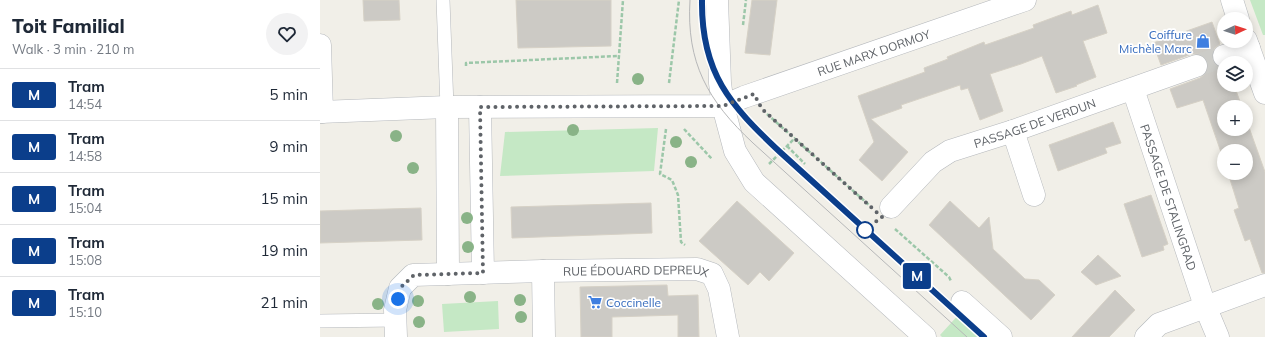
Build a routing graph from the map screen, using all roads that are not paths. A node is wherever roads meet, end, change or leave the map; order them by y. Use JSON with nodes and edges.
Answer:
{"nodes":[{"id":1,"x":443,"y":0,"type":"edge"},
{"id":2,"x":717,"y":0,"type":"edge"},
{"id":3,"x":1025,"y":0,"type":"edge"},
{"id":4,"x":1232,"y":0,"type":"edge"},
{"id":5,"x":1236,"y":12,"type":"edge"},
{"id":6,"x":320,"y":45,"type":"edge"},
{"id":7,"x":1239,"y":48,"type":"edge"},
{"id":8,"x":1248,"y":48,"type":"edge"},
{"id":9,"x":1224,"y":56,"type":"tunnel mouth"},
{"id":10,"x":1196,"y":66,"type":"tunnel mouth"},
{"id":11,"x":1133,"y":89,"type":"junction"},
{"id":12,"x":1265,"y":93,"type":"edge"},
{"id":13,"x":723,"y":106,"type":"junction"},
{"id":14,"x":446,"y":107,"type":"junction"},
{"id":15,"x":480,"y":107,"type":"junction"},
{"id":16,"x":321,"y":112,"type":"edge"},
{"id":17,"x":1012,"y":131,"type":"junction"},
{"id":18,"x":1034,"y":195,"type":"dead end"},
{"id":19,"x":885,"y":214,"type":"road end"},
{"id":20,"x":543,"y":271,"type":"junction"},
{"id":21,"x":483,"y":273,"type":"junction"},
{"id":22,"x":448,"y":274,"type":"junction"},
{"id":23,"x":1265,"y":284,"type":"edge"},
{"id":24,"x":962,"y":302,"type":"road end"},
{"id":25,"x":1205,"y":306,"type":"junction"},
{"id":26,"x":320,"y":321,"type":"edge"},
{"id":27,"x":396,"y":329,"type":"edge"},
{"id":28,"x":544,"y":337,"type":"edge"},
{"id":29,"x":728,"y":337,"type":"edge"},
{"id":30,"x":925,"y":337,"type":"edge"},
{"id":31,"x":1001,"y":337,"type":"edge"},
{"id":32,"x":1146,"y":337,"type":"edge"},
{"id":33,"x":1218,"y":337,"type":"edge"}],
"edges":[{"from":1,"to":14,"type":"lane"},
{"from":2,"to":13,"type":"street"},
{"from":3,"to":13,"type":"street","name":"RUE MARX DORMOY"},
{"from":4,"to":5,"type":"street"},
{"from":6,"to":16,"type":"street"},
{"from":7,"to":9,"type":"street"},
{"from":8,"to":12,"type":"street"},
{"from":10,"to":11,"type":"street","name":"PASSAGE DE VERDUN"},
{"from":11,"to":17,"type":"street","name":"PASSAGE DE VERDUN"},
{"from":11,"to":25,"type":"street","name":"PASSAGE DE STALINGRAD"},
{"from":13,"to":15,"type":"street"},
{"from":13,"to":30,"type":"street"},
{"from":14,"to":15,"type":"street"},
{"from":14,"to":16,"type":"street"},
{"from":14,"to":22,"type":"street"},
{"from":15,"to":21,"type":"street"},
{"from":17,"to":18,"type":"street"},
{"from":17,"to":19,"type":"street","name":"PASSAGE DE VERDUN"},
{"from":20,"to":21,"type":"street","name":"RUE ÉDOUARD DEPREUX"},
{"from":20,"to":28,"type":"street"},
{"from":20,"to":29,"type":"street","name":"RUE ÉDOUARD DEPREUX"},
{"from":21,"to":22,"type":"street","name":"RUE ÉDOUARD DEPREUX"},
{"from":22,"to":27,"type":"street","name":"RUE ÉDOUARD DEPREUX"},
{"from":23,"to":25,"type":"street"},
{"from":24,"to":31,"type":"street"},
{"from":25,"to":32,"type":"street"},
{"from":25,"to":33,"type":"street","name":"PASSAGE DE STALINGRAD"},
{"from":26,"to":27,"type":"lane"}]}
